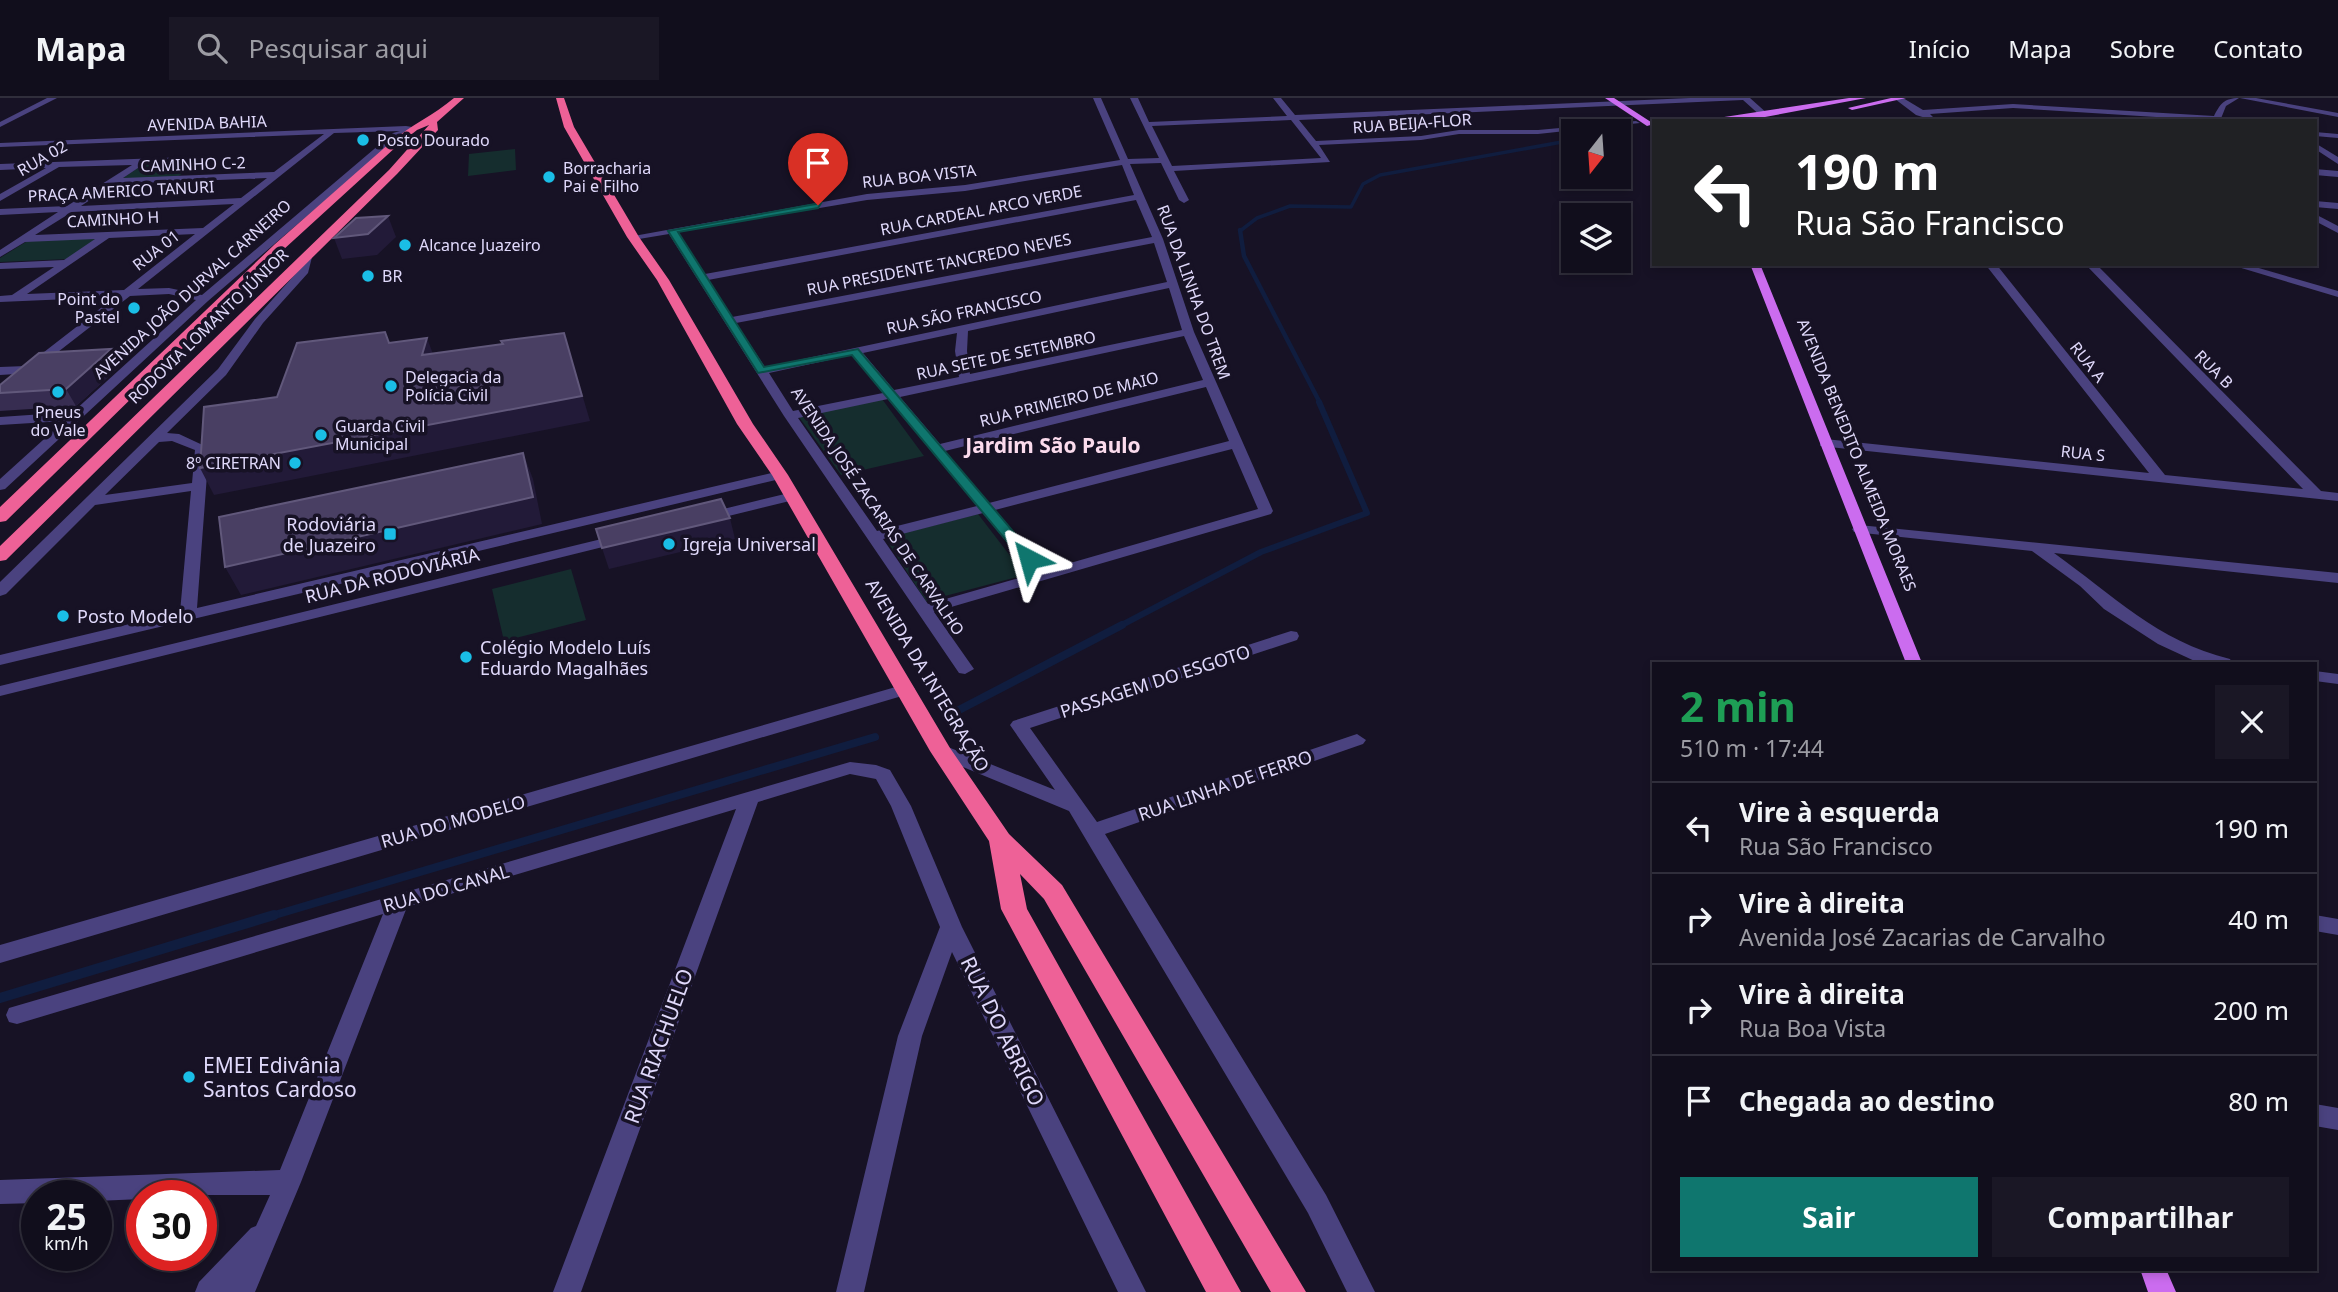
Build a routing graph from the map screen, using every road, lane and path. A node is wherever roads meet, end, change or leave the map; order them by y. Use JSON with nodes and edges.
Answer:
{"nodes":[{"id":1,"x":53,"y":98,"type":"edge"},
{"id":2,"x":460,"y":98,"type":"edge"},
{"id":3,"x":560,"y":98,"type":"edge"},
{"id":4,"x":1097,"y":98,"type":"edge"},
{"id":5,"x":1134,"y":98,"type":"edge"},
{"id":6,"x":1277,"y":98,"type":"edge"},
{"id":7,"x":1744,"y":98,"type":"edge"},
{"id":8,"x":1862,"y":98,"type":"edge"},
{"id":9,"x":1901,"y":98,"type":"edge"},
{"id":10,"x":2067,"y":98,"type":"edge"},
{"id":11,"x":2235,"y":98,"type":"edge"},
{"id":12,"x":2244,"y":98,"type":"edge"},
{"id":13,"x":1613,"y":100,"type":"edge"},
{"id":14,"x":2013,"y":106,"type":"junction"},
{"id":15,"x":1436,"y":107,"type":"junction"},
{"id":16,"x":1919,"y":114,"type":"junction"},
{"id":17,"x":1765,"y":115,"type":"junction"},
{"id":18,"x":2338,"y":115,"type":"edge"},
{"id":19,"x":18,"y":116,"type":"junction"},
{"id":20,"x":0,"y":117,"type":"edge"},
{"id":21,"x":1293,"y":117,"type":"junction"},
{"id":22,"x":1723,"y":119,"type":"edge"},
{"id":23,"x":1790,"y":119,"type":"edge"},
{"id":24,"x":1924,"y":119,"type":"edge"},
{"id":25,"x":1933,"y":119,"type":"edge"},
{"id":26,"x":2202,"y":119,"type":"edge"},
{"id":27,"x":2217,"y":119,"type":"edge"},
{"id":28,"x":432,"y":121,"type":"junction"},
{"id":29,"x":1636,"y":123,"type":"dead end"},
{"id":30,"x":1147,"y":124,"type":"junction"},
{"id":31,"x":0,"y":125,"type":"edge"},
{"id":32,"x":1652,"y":125,"type":"edge"},
{"id":33,"x":414,"y":128,"type":"junction"},
{"id":34,"x":331,"y":132,"type":"junction"},
{"id":35,"x":1459,"y":132,"type":"junction"},
{"id":36,"x":2317,"y":134,"type":"edge"},
{"id":37,"x":249,"y":136,"type":"junction"},
{"id":38,"x":2338,"y":136,"type":"edge"},
{"id":39,"x":98,"y":141,"type":"junction"},
{"id":40,"x":1315,"y":143,"type":"junction"},
{"id":41,"x":0,"y":145,"type":"edge"},
{"id":42,"x":2317,"y":146,"type":"edge"},
{"id":43,"x":231,"y":147,"type":"dead end"},
{"id":44,"x":223,"y":153,"type":"dead end"},
{"id":45,"x":214,"y":159,"type":"junction"},
{"id":46,"x":2338,"y":161,"type":"edge"},
{"id":47,"x":143,"y":162,"type":"junction"},
{"id":48,"x":1125,"y":162,"type":"junction"},
{"id":49,"x":58,"y":164,"type":"junction"},
{"id":50,"x":1168,"y":164,"type":"junction"},
{"id":51,"x":0,"y":167,"type":"edge"},
{"id":52,"x":2317,"y":172,"type":"edge"},
{"id":53,"x":2338,"y":173,"type":"edge"},
{"id":54,"x":275,"y":176,"type":"junction"},
{"id":55,"x":184,"y":179,"type":"junction"},
{"id":56,"x":112,"y":181,"type":"junction"},
{"id":57,"x":1141,"y":196,"type":"junction"},
{"id":58,"x":0,"y":198,"type":"edge"},
{"id":59,"x":1184,"y":200,"type":"dead end"},
{"id":60,"x":243,"y":201,"type":"junction"},
{"id":61,"x":2317,"y":204,"type":"edge"},
{"id":62,"x":2338,"y":206,"type":"edge"},
{"id":63,"x":68,"y":209,"type":"junction"},
{"id":64,"x":0,"y":212,"type":"edge"},
{"id":65,"x":2318,"y":218,"type":"edge"},
{"id":66,"x":2338,"y":223,"type":"edge"},
{"id":67,"x":2338,"y":230,"type":"edge"},
{"id":68,"x":205,"y":231,"type":"junction"},
{"id":69,"x":672,"y":231,"type":"junction"},
{"id":70,"x":107,"y":235,"type":"junction"},
{"id":71,"x":633,"y":237,"type":"junction"},
{"id":72,"x":22,"y":239,"type":"junction"},
{"id":73,"x":1158,"y":239,"type":"junction"},
{"id":74,"x":0,"y":254,"type":"edge"},
{"id":75,"x":307,"y":257,"type":"junction"},
{"id":76,"x":67,"y":263,"type":"junction"},
{"id":77,"x":0,"y":266,"type":"edge"},
{"id":78,"x":1756,"y":266,"type":"edge"},
{"id":79,"x":1992,"y":266,"type":"edge"},
{"id":80,"x":2092,"y":266,"type":"edge"},
{"id":81,"x":2240,"y":266,"type":"edge"},
{"id":82,"x":702,"y":278,"type":"junction"},
{"id":83,"x":226,"y":281,"type":"junction"},
{"id":84,"x":1173,"y":284,"type":"junction"},
{"id":85,"x":169,"y":291,"type":"junction"},
{"id":86,"x":127,"y":293,"type":"junction"},
{"id":87,"x":2338,"y":293,"type":"edge"},
{"id":88,"x":15,"y":298,"type":"junction"},
{"id":89,"x":0,"y":299,"type":"edge"},
{"id":90,"x":204,"y":299,"type":"junction"},
{"id":91,"x":0,"y":309,"type":"edge"},
{"id":92,"x":727,"y":321,"type":"junction"},
{"id":93,"x":963,"y":328,"type":"junction"},
{"id":94,"x":1188,"y":332,"type":"junction"},
{"id":95,"x":161,"y":340,"type":"junction"},
{"id":96,"x":855,"y":351,"type":"junction"},
{"id":97,"x":157,"y":367,"type":"junction"},
{"id":98,"x":29,"y":370,"type":"junction"},
{"id":99,"x":0,"y":371,"type":"edge"},
{"id":100,"x":761,"y":371,"type":"junction"},
{"id":101,"x":965,"y":379,"type":"junction"},
{"id":102,"x":1210,"y":383,"type":"junction"},
{"id":103,"x":0,"y":393,"type":"edge"},
{"id":104,"x":889,"y":396,"type":"junction"},
{"id":105,"x":75,"y":416,"type":"junction"},
{"id":106,"x":790,"y":416,"type":"junction"},
{"id":107,"x":0,"y":421,"type":"edge"},
{"id":108,"x":153,"y":438,"type":"junction"},
{"id":109,"x":1825,"y":443,"type":"junction"},
{"id":110,"x":1235,"y":444,"type":"junction"},
{"id":111,"x":936,"y":449,"type":"junction"},
{"id":112,"x":780,"y":475,"type":"junction"},
{"id":113,"x":2161,"y":479,"type":"junction"},
{"id":114,"x":0,"y":486,"type":"edge"},
{"id":115,"x":198,"y":486,"type":"junction"},
{"id":116,"x":2317,"y":495,"type":"junction"},
{"id":117,"x":793,"y":496,"type":"junction"},
{"id":118,"x":2338,"y":498,"type":"edge"},
{"id":119,"x":89,"y":502,"type":"junction"},
{"id":120,"x":987,"y":508,"type":"junction"},
{"id":121,"x":0,"y":517,"type":"edge"},
{"id":122,"x":684,"y":523,"type":"edge"},
{"id":123,"x":576,"y":524,"type":"junction"},
{"id":124,"x":1859,"y":529,"type":"junction"},
{"id":125,"x":643,"y":533,"type":"edge"},
{"id":126,"x":873,"y":537,"type":"junction"},
{"id":127,"x":589,"y":546,"type":"junction"},
{"id":128,"x":2034,"y":547,"type":"junction"},
{"id":129,"x":0,"y":556,"type":"edge"},
{"id":130,"x":1043,"y":576,"type":"junction"},
{"id":131,"x":2338,"y":578,"type":"edge"},
{"id":132,"x":0,"y":591,"type":"edge"},
{"id":133,"x":268,"y":596,"type":"junction"},
{"id":134,"x":924,"y":610,"type":"junction"},
{"id":135,"x":188,"y":616,"type":"junction"},
{"id":136,"x":267,"y":625,"type":"junction"},
{"id":137,"x":1291,"y":636,"type":"dead end"},
{"id":138,"x":0,"y":660,"type":"edge"},
{"id":139,"x":1914,"y":662,"type":"edge"},
{"id":140,"x":2218,"y":662,"type":"edge"},
{"id":141,"x":965,"y":669,"type":"dead end"},
{"id":142,"x":2317,"y":676,"type":"edge"},
{"id":143,"x":2338,"y":679,"type":"edge"},
{"id":144,"x":906,"y":689,"type":"junction"},
{"id":145,"x":0,"y":691,"type":"edge"},
{"id":146,"x":1357,"y":740,"type":"dead end"},
{"id":147,"x":942,"y":751,"type":"junction"},
{"id":148,"x":876,"y":771,"type":"joint"},
{"id":149,"x":749,"y":800,"type":"junction"},
{"id":150,"x":1075,"y":806,"type":"junction"},
{"id":151,"x":1093,"y":831,"type":"junction"},
{"id":152,"x":1001,"y":840,"type":"junction"},
{"id":153,"x":399,"y":902,"type":"junction"},
{"id":154,"x":2317,"y":923,"type":"edge"},
{"id":155,"x":951,"y":926,"type":"junction"},
{"id":156,"x":2338,"y":927,"type":"edge"},
{"id":157,"x":0,"y":954,"type":"edge"},
{"id":158,"x":17,"y":1015,"type":"dead end"},
{"id":159,"x":2317,"y":1115,"type":"edge"},
{"id":160,"x":2338,"y":1119,"type":"edge"},
{"id":161,"x":288,"y":1182,"type":"junction"},
{"id":162,"x":0,"y":1192,"type":"edge"},
{"id":163,"x":270,"y":1227,"type":"junction"},
{"id":164,"x":2154,"y":1271,"type":"edge"},
{"id":165,"x":209,"y":1292,"type":"edge"},
{"id":166,"x":241,"y":1292,"type":"edge"},
{"id":167,"x":566,"y":1292,"type":"edge"},
{"id":168,"x":850,"y":1292,"type":"edge"},
{"id":169,"x":1132,"y":1292,"type":"edge"},
{"id":170,"x":1224,"y":1292,"type":"edge"},
{"id":171,"x":1289,"y":1292,"type":"edge"},
{"id":172,"x":1361,"y":1292,"type":"edge"},
{"id":173,"x":2162,"y":1292,"type":"edge"}],
"edges":[{"from":1,"to":19,"type":"street"},
{"from":2,"to":28,"type":"highway","name":"RODOVIA LOMANTO JÚNIOR"},
{"from":3,"to":71,"type":"highway","name":"AVENIDA DA INTEGRAÇÃO"},
{"from":4,"to":48,"type":"street","name":"RUA DA LINHA DO TREM"},
{"from":5,"to":30,"type":"street"},
{"from":6,"to":21,"type":"street"},
{"from":7,"to":13,"type":"street"},
{"from":7,"to":17,"type":"street"},
{"from":8,"to":17,"type":"main road"},
{"from":9,"to":16,"type":"street"},
{"from":9,"to":23,"type":"main road"},
{"from":10,"to":14,"type":"street"},
{"from":11,"to":27,"type":"street"},
{"from":12,"to":18,"type":"street"},
{"from":13,"to":15,"type":"street"},
{"from":13,"to":32,"type":"main road"},
{"from":14,"to":16,"type":"street"},
{"from":14,"to":26,"type":"street"},
{"from":15,"to":21,"type":"street"},
{"from":15,"to":35,"type":"street"},
{"from":16,"to":24,"type":"street"},
{"from":16,"to":25,"type":"street"},
{"from":17,"to":22,"type":"main road"},
{"from":19,"to":20,"type":"street"},
{"from":19,"to":31,"type":"street"},
{"from":21,"to":30,"type":"street"},
{"from":21,"to":40,"type":"street"},
{"from":28,"to":33,"type":"highway","name":"RODOVIA LOMANTO JÚNIOR"},
{"from":28,"to":75,"type":"highway","name":"RODOVIA LOMANTO JÚNIOR"},
{"from":29,"to":35,"type":"street","name":"RUA BEIJA-FLOR"},
{"from":30,"to":50,"type":"street"},
{"from":33,"to":34,"type":"street","name":"AVENIDA BAHIA"},
{"from":33,"to":83,"type":"street","name":"AVENIDA JOÃO DURVAL CARNEIRO"},
{"from":33,"to":97,"type":"highway","name":"RODOVIA LOMANTO JÚNIOR"},
{"from":34,"to":37,"type":"street","name":"AVENIDA BAHIA"},
{"from":34,"to":54,"type":"street","name":"RUA 01"},
{"from":35,"to":40,"type":"street","name":"RUA BEIJA-FLOR"},
{"from":36,"to":38,"type":"street"},
{"from":37,"to":39,"type":"street","name":"AVENIDA BAHIA"},
{"from":37,"to":43,"type":"street"},
{"from":39,"to":41,"type":"street","name":"AVENIDA BAHIA"},
{"from":39,"to":49,"type":"street","name":"RUA 02"},
{"from":40,"to":50,"type":"street","name":"RUA BOA VISTA"},
{"from":42,"to":46,"type":"street"},
{"from":44,"to":45,"type":"street"},
{"from":45,"to":47,"type":"street"},
{"from":45,"to":55,"type":"street"},
{"from":47,"to":49,"type":"street"},
{"from":47,"to":56,"type":"street"},
{"from":48,"to":50,"type":"street","name":"RUA BOA VISTA"},
{"from":48,"to":57,"type":"street","name":"RUA DA LINHA DO TREM"},
{"from":48,"to":69,"type":"street","name":"RUA BOA VISTA"},
{"from":49,"to":51,"type":"street"},
{"from":49,"to":58,"type":"street","name":"RUA 02"},
{"from":50,"to":59,"type":"street"},
{"from":52,"to":53,"type":"street"},
{"from":54,"to":55,"type":"street","name":"CAMINHO C-2"},
{"from":54,"to":60,"type":"street","name":"RUA 01"},
{"from":55,"to":56,"type":"street","name":"CAMINHO C-2"},
{"from":56,"to":63,"type":"street"},
{"from":57,"to":73,"type":"street","name":"RUA DA LINHA DO TREM"},
{"from":57,"to":82,"type":"street","name":"RUA CARDEAL ARCO VERDE"},
{"from":60,"to":63,"type":"street","name":"PRAÇA AMERICO TANURI"},
{"from":60,"to":68,"type":"street","name":"RUA 01"},
{"from":61,"to":62,"type":"street"},
{"from":63,"to":64,"type":"street","name":"PRAÇA AMERICO TANURI"},
{"from":63,"to":72,"type":"street"},
{"from":65,"to":66,"type":"street"},
{"from":65,"to":67,"type":"street"},
{"from":68,"to":70,"type":"street","name":"CAMINHO H"},
{"from":68,"to":86,"type":"street","name":"RUA 01"},
{"from":69,"to":71,"type":"street","name":"RUA BOA VISTA"},
{"from":69,"to":82,"type":"street","name":"AVENIDA JOSÉ ZACARIAS DE CARVALHO"},
{"from":70,"to":72,"type":"street","name":"CAMINHO H"},
{"from":70,"to":76,"type":"street"},
{"from":71,"to":112,"type":"highway","name":"AVENIDA DA INTEGRAÇÃO"},
{"from":72,"to":74,"type":"street"},
{"from":73,"to":84,"type":"street","name":"RUA DA LINHA DO TREM"},
{"from":73,"to":92,"type":"street","name":"RUA PRESIDENTE TANCREDO NEVES"},
{"from":75,"to":108,"type":"street"},
{"from":75,"to":129,"type":"highway","name":"RODOVIA LOMANTO JÚNIOR"},
{"from":76,"to":77,"type":"street"},
{"from":76,"to":88,"type":"street"},
{"from":78,"to":109,"type":"main road","name":"AVENIDA BENEDITO ALMEIDA MORAES"},
{"from":79,"to":113,"type":"street","name":"RUA A"},
{"from":80,"to":116,"type":"street","name":"RUA B"},
{"from":81,"to":87,"type":"street"},
{"from":82,"to":92,"type":"street","name":"AVENIDA JOSÉ ZACARIAS DE CARVALHO"},
{"from":83,"to":85,"type":"street"},
{"from":83,"to":90,"type":"street","name":"AVENIDA JOÃO DURVAL CARNEIRO"},
{"from":84,"to":93,"type":"street","name":"RUA SÃO FRANCISCO"},
{"from":84,"to":94,"type":"street","name":"RUA DA LINHA DO TREM"},
{"from":85,"to":86,"type":"street"},
{"from":85,"to":90,"type":"street"},
{"from":86,"to":88,"type":"street"},
{"from":86,"to":98,"type":"street","name":"RUA 01"},
{"from":88,"to":89,"type":"street"},
{"from":88,"to":91,"type":"street"},
{"from":90,"to":95,"type":"street","name":"AVENIDA JOÃO DURVAL CARNEIRO"},
{"from":92,"to":100,"type":"street","name":"AVENIDA JOSÉ ZACARIAS DE CARVALHO"},
{"from":93,"to":96,"type":"street","name":"RUA SÃO FRANCISCO"},
{"from":93,"to":101,"type":"street"},
{"from":94,"to":101,"type":"street","name":"RUA SETE DE SETEMBRO"},
{"from":94,"to":102,"type":"street","name":"RUA DA LINHA DO TREM"},
{"from":95,"to":97,"type":"highway"},
{"from":95,"to":105,"type":"street","name":"AVENIDA JOÃO DURVAL CARNEIRO"},
{"from":96,"to":100,"type":"street","name":"RUA SÃO FRANCISCO"},
{"from":96,"to":104,"type":"street"},
{"from":97,"to":121,"type":"highway","name":"RODOVIA LOMANTO JÚNIOR"},
{"from":98,"to":99,"type":"street"},
{"from":98,"to":103,"type":"street","name":"RUA 01"},
{"from":100,"to":106,"type":"street","name":"AVENIDA JOSÉ ZACARIAS DE CARVALHO"},
{"from":101,"to":104,"type":"street","name":"RUA SETE DE SETEMBRO"},
{"from":102,"to":110,"type":"street","name":"RUA DA LINHA DO TREM"},
{"from":102,"to":111,"type":"street","name":"RUA PRIMEIRO DE MAIO"},
{"from":104,"to":106,"type":"street","name":"RUA SETE DE SETEMBRO"},
{"from":104,"to":111,"type":"street"},
{"from":105,"to":107,"type":"street"},
{"from":105,"to":114,"type":"street","name":"AVENIDA JOÃO DURVAL CARNEIRO"},
{"from":106,"to":126,"type":"street","name":"AVENIDA JOSÉ ZACARIAS DE CARVALHO"},
{"from":108,"to":115,"type":"street"},
{"from":108,"to":119,"type":"street"},
{"from":109,"to":113,"type":"street","name":"RUA S"},
{"from":109,"to":124,"type":"main road","name":"AVENIDA BENEDITO ALMEIDA MORAES"},
{"from":110,"to":120,"type":"street"},
{"from":110,"to":130,"type":"street","name":"RUA DA LINHA DO TREM"},
{"from":111,"to":120,"type":"street"},
{"from":112,"to":117,"type":"highway","name":"AVENIDA DA INTEGRAÇÃO"},
{"from":112,"to":123,"type":"street","name":"RUA DA RODOVIÁRIA"},
{"from":113,"to":116,"type":"street","name":"RUA S"},
{"from":115,"to":119,"type":"street"},
{"from":115,"to":135,"type":"street"},
{"from":116,"to":118,"type":"street","name":"RUA S"},
{"from":117,"to":122,"type":"street"},
{"from":117,"to":144,"type":"highway","name":"AVENIDA DA INTEGRAÇÃO"},
{"from":119,"to":132,"type":"street"},
{"from":120,"to":126,"type":"street"},
{"from":120,"to":130,"type":"street"},
{"from":123,"to":127,"type":"street"},
{"from":123,"to":133,"type":"street","name":"RUA DA RODOVIÁRIA"},
{"from":124,"to":128,"type":"street"},
{"from":124,"to":139,"type":"main road","name":"AVENIDA BENEDITO ALMEIDA MORAES"},
{"from":125,"to":127,"type":"street","name":"RUA DA RODOVIÁRIA"},
{"from":126,"to":134,"type":"street","name":"AVENIDA JOSÉ ZACARIAS DE CARVALHO"},
{"from":127,"to":136,"type":"street","name":"RUA DA RODOVIÁRIA"},
{"from":128,"to":131,"type":"street"},
{"from":128,"to":140,"type":"street"},
{"from":130,"to":134,"type":"street"},
{"from":133,"to":135,"type":"street","name":"RUA DA RODOVIÁRIA"},
{"from":133,"to":136,"type":"street"},
{"from":134,"to":141,"type":"street","name":"AVENIDA JOSÉ ZACARIAS DE CARVALHO"},
{"from":135,"to":138,"type":"street","name":"RUA DA RODOVIÁRIA"},
{"from":136,"to":145,"type":"street","name":"RUA DA RODOVIÁRIA"},
{"from":137,"to":150,"type":"street","name":"PASSAGEM DO ESGOTO"},
{"from":142,"to":143,"type":"street"},
{"from":144,"to":147,"type":"highway","name":"AVENIDA DA INTEGRAÇÃO"},
{"from":144,"to":157,"type":"street","name":"RUA DO MODELO"},
{"from":146,"to":151,"type":"street","name":"RUA LINHA DE FERRO"},
{"from":147,"to":150,"type":"street"},
{"from":147,"to":152,"type":"highway","name":"AVENIDA DA INTEGRAÇÃO"},
{"from":148,"to":149,"type":"street","name":"RUA DO CANAL"},
{"from":148,"to":155,"type":"street","name":"RUA DO ABRIGO"},
{"from":149,"to":153,"type":"street","name":"RUA DO CANAL"},
{"from":149,"to":167,"type":"street","name":"RUA RIACHUELO"},
{"from":150,"to":151,"type":"street"},
{"from":151,"to":172,"type":"street"},
{"from":152,"to":170,"type":"highway","name":"AVENIDA DA INTEGRAÇÃO"},
{"from":152,"to":171,"type":"highway"},
{"from":153,"to":158,"type":"street","name":"RUA DO CANAL"},
{"from":153,"to":161,"type":"street"},
{"from":154,"to":156,"type":"street"},
{"from":155,"to":168,"type":"street"},
{"from":155,"to":169,"type":"street","name":"RUA DO ABRIGO"},
{"from":159,"to":160,"type":"street"},
{"from":161,"to":162,"type":"street"},
{"from":161,"to":163,"type":"street"},
{"from":163,"to":165,"type":"street"},
{"from":163,"to":166,"type":"street"},
{"from":164,"to":173,"type":"main road"}]}
